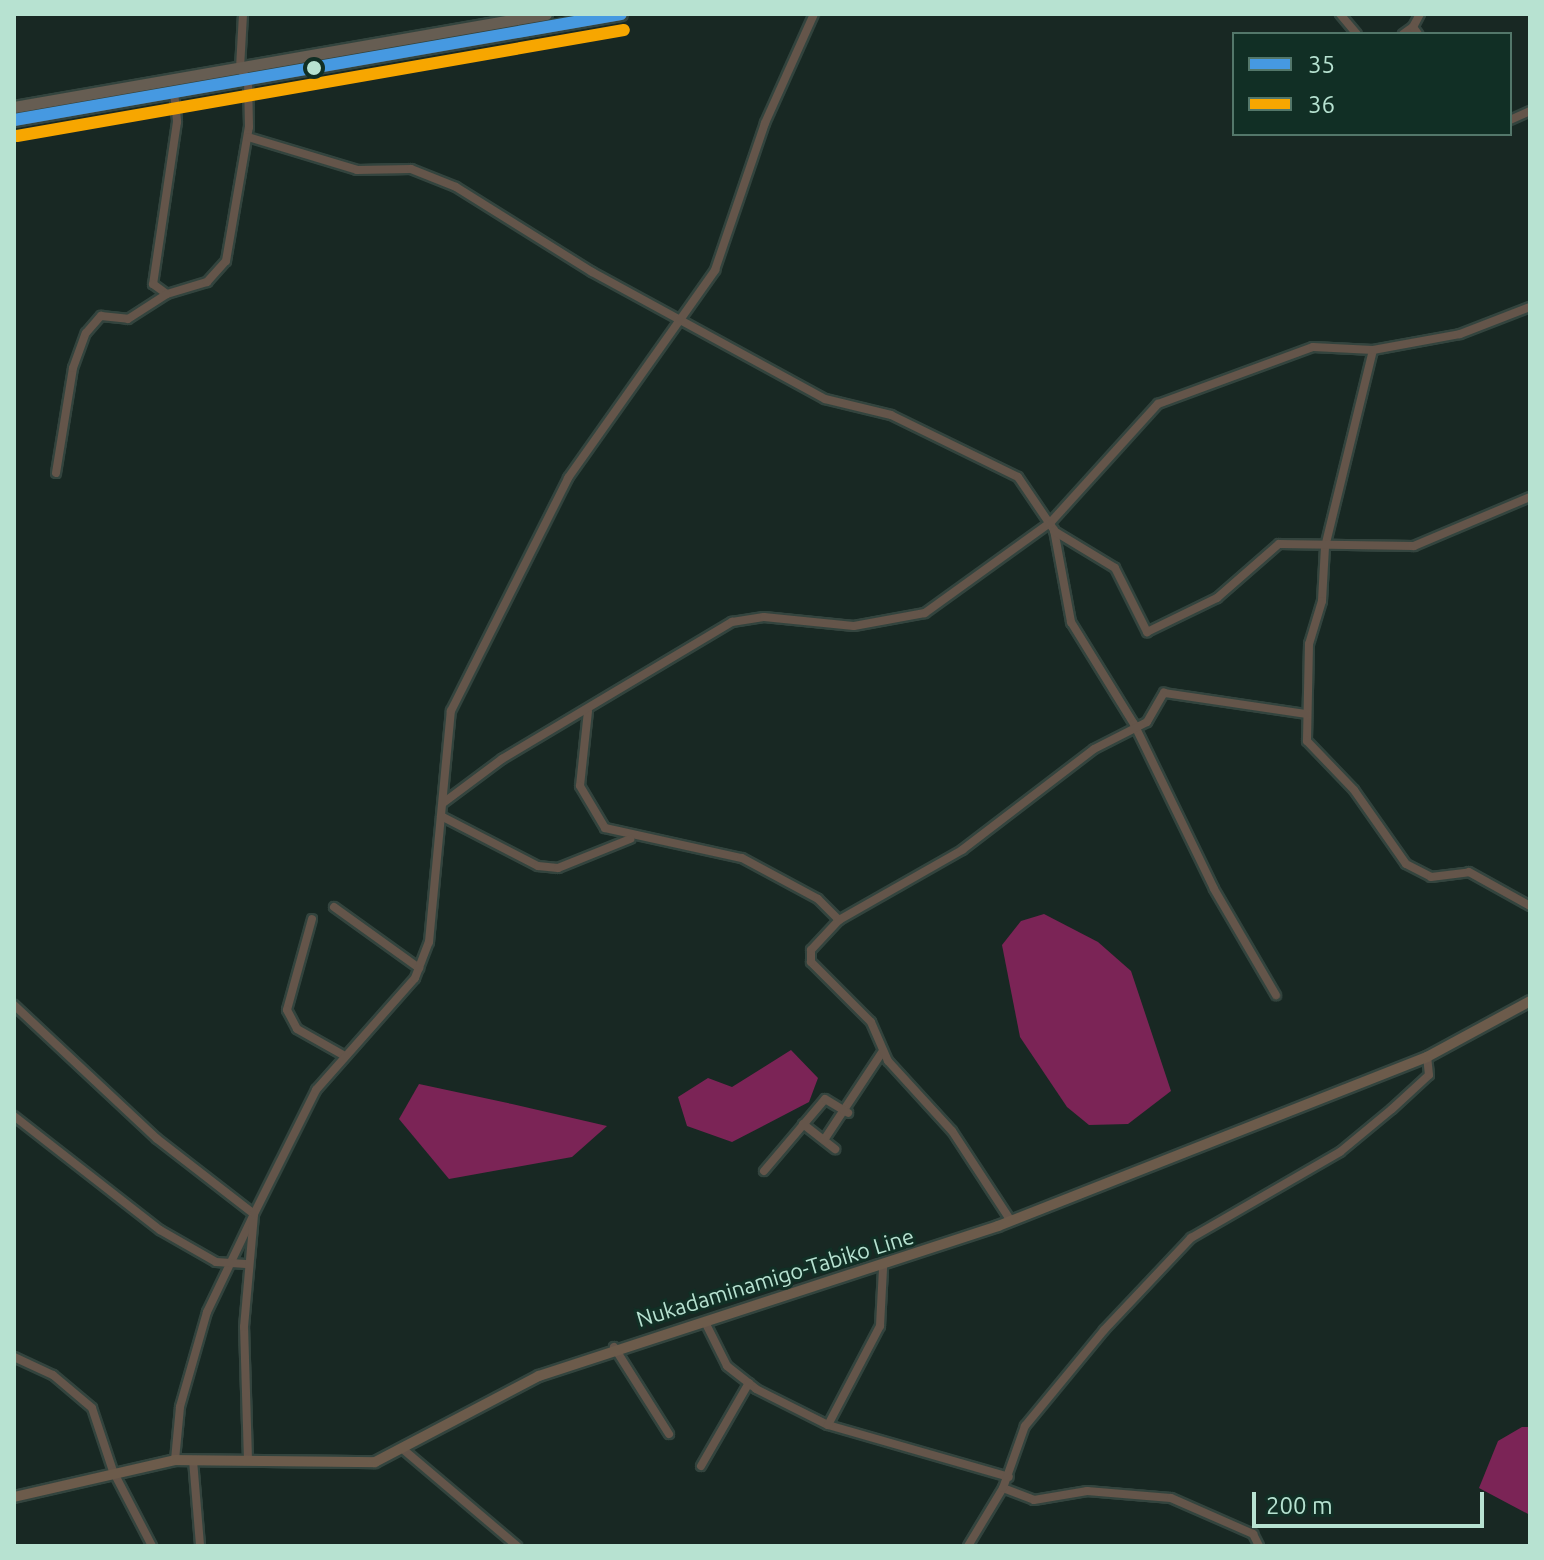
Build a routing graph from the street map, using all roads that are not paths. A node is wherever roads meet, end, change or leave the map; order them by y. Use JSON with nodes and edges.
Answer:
{"nodes":[{"id":1,"x":243,"y":14,"type":"edge"},
{"id":2,"x":546,"y":14,"type":"edge"},
{"id":3,"x":621,"y":14,"type":"edge"},
{"id":4,"x":814,"y":14,"type":"edge"},
{"id":5,"x":1340,"y":14,"type":"edge"},
{"id":6,"x":1420,"y":14,"type":"edge"},
{"id":7,"x":1416,"y":31,"type":"edge"},
{"id":8,"x":1355,"y":32,"type":"edge"},
{"id":9,"x":240,"y":68,"type":"junction"},
{"id":10,"x":248,"y":80,"type":"junction"},
{"id":11,"x":174,"y":92,"type":"junction"},
{"id":12,"x":14,"y":107,"type":"edge"},
{"id":13,"x":14,"y":120,"type":"edge"},
{"id":14,"x":248,"y":137,"type":"junction"},
{"id":15,"x":167,"y":294,"type":"junction"},
{"id":16,"x":1530,"y":307,"type":"edge"},
{"id":17,"x":684,"y":317,"type":"junction"},
{"id":18,"x":1373,"y":350,"type":"junction"},
{"id":19,"x":56,"y":473,"type":"dead end"},
{"id":20,"x":1530,"y":497,"type":"edge"},
{"id":21,"x":1052,"y":527,"type":"junction"},
{"id":22,"x":1325,"y":547,"type":"junction"},
{"id":23,"x":588,"y":711,"type":"junction"},
{"id":24,"x":1306,"y":714,"type":"junction"},
{"id":25,"x":1135,"y":729,"type":"junction"},
{"id":26,"x":443,"y":803,"type":"junction"},
{"id":27,"x":441,"y":816,"type":"junction"},
{"id":28,"x":631,"y":838,"type":"junction"},
{"id":29,"x":1530,"y":906,"type":"edge"},
{"id":30,"x":334,"y":907,"type":"dead end"},
{"id":31,"x":312,"y":919,"type":"dead end"},
{"id":32,"x":839,"y":920,"type":"junction"},
{"id":33,"x":419,"y":968,"type":"junction"},
{"id":34,"x":1276,"y":995,"type":"dead end"},
{"id":35,"x":1530,"y":1001,"type":"edge"},
{"id":36,"x":14,"y":1005,"type":"edge"},
{"id":37,"x":883,"y":1051,"type":"junction"},
{"id":38,"x":345,"y":1056,"type":"junction"},
{"id":39,"x":1427,"y":1057,"type":"junction"},
{"id":40,"x":848,"y":1113,"type":"junction"},
{"id":41,"x":14,"y":1116,"type":"edge"},
{"id":42,"x":803,"y":1124,"type":"junction"},
{"id":43,"x":824,"y":1140,"type":"junction"},
{"id":44,"x":835,"y":1149,"type":"dead end"},
{"id":45,"x":764,"y":1171,"type":"dead end"},
{"id":46,"x":254,"y":1214,"type":"junction"},
{"id":47,"x":1011,"y":1221,"type":"junction"},
{"id":48,"x":228,"y":1263,"type":"junction"},
{"id":49,"x":246,"y":1264,"type":"junction"},
{"id":50,"x":883,"y":1268,"type":"junction"},
{"id":51,"x":705,"y":1322,"type":"junction"},
{"id":52,"x":614,"y":1346,"type":"junction"},
{"id":53,"x":14,"y":1357,"type":"edge"},
{"id":54,"x":749,"y":1383,"type":"junction"},
{"id":55,"x":828,"y":1425,"type":"junction"},
{"id":56,"x":669,"y":1434,"type":"dead end"},
{"id":57,"x":405,"y":1451,"type":"junction"},
{"id":58,"x":175,"y":1460,"type":"junction"},
{"id":59,"x":193,"y":1460,"type":"junction"},
{"id":60,"x":248,"y":1460,"type":"junction"},
{"id":61,"x":701,"y":1466,"type":"dead end"},
{"id":62,"x":113,"y":1471,"type":"junction"},
{"id":63,"x":1009,"y":1477,"type":"junction"},
{"id":64,"x":1003,"y":1488,"type":"junction"},
{"id":65,"x":14,"y":1497,"type":"edge"},
{"id":66,"x":152,"y":1546,"type":"edge"},
{"id":67,"x":200,"y":1546,"type":"edge"},
{"id":68,"x":517,"y":1546,"type":"edge"},
{"id":69,"x":968,"y":1546,"type":"edge"},
{"id":70,"x":1259,"y":1546,"type":"edge"}],
"edges":[{"from":1,"to":9,"type":"street"},
{"from":2,"to":9,"type":"highway"},
{"from":3,"to":10,"type":"highway"},
{"from":4,"to":17,"type":"street"},
{"from":5,"to":8,"type":"street"},
{"from":6,"to":7,"type":"street"},
{"from":9,"to":10,"type":"street"},
{"from":9,"to":12,"type":"highway"},
{"from":10,"to":11,"type":"highway"},
{"from":10,"to":14,"type":"street"},
{"from":11,"to":13,"type":"highway"},
{"from":11,"to":15,"type":"street"},
{"from":14,"to":15,"type":"street"},
{"from":14,"to":17,"type":"street"},
{"from":15,"to":19,"type":"street"},
{"from":16,"to":18,"type":"street"},
{"from":17,"to":21,"type":"street"},
{"from":17,"to":26,"type":"street"},
{"from":18,"to":21,"type":"street"},
{"from":18,"to":22,"type":"street"},
{"from":20,"to":22,"type":"street"},
{"from":21,"to":22,"type":"street"},
{"from":21,"to":23,"type":"street"},
{"from":21,"to":25,"type":"street"},
{"from":22,"to":24,"type":"street"},
{"from":23,"to":26,"type":"street"},
{"from":23,"to":28,"type":"street"},
{"from":24,"to":25,"type":"street"},
{"from":24,"to":29,"type":"street"},
{"from":25,"to":32,"type":"street"},
{"from":25,"to":34,"type":"street"},
{"from":26,"to":27,"type":"street"},
{"from":27,"to":28,"type":"street"},
{"from":27,"to":33,"type":"street"},
{"from":28,"to":32,"type":"street"},
{"from":30,"to":33,"type":"street"},
{"from":31,"to":38,"type":"street"},
{"from":32,"to":37,"type":"street"},
{"from":33,"to":38,"type":"street"},
{"from":35,"to":39,"type":"main road","name":"Nukadaminamigo-Tabiko Line"},
{"from":36,"to":46,"type":"street"},
{"from":37,"to":40,"type":"street"},
{"from":37,"to":47,"type":"street"},
{"from":38,"to":46,"type":"street"},
{"from":39,"to":47,"type":"main road","name":"Nukadaminamigo-Tabiko Line"},
{"from":39,"to":63,"type":"street"},
{"from":40,"to":42,"type":"street"},
{"from":40,"to":43,"type":"street"},
{"from":41,"to":48,"type":"street"},
{"from":42,"to":43,"type":"street"},
{"from":42,"to":45,"type":"street"},
{"from":43,"to":44,"type":"street"},
{"from":46,"to":48,"type":"street"},
{"from":46,"to":49,"type":"street"},
{"from":47,"to":50,"type":"main road","name":"Nukadaminamigo-Tabiko Line"},
{"from":48,"to":49,"type":"street"},
{"from":48,"to":58,"type":"street"},
{"from":49,"to":60,"type":"street"},
{"from":50,"to":51,"type":"main road","name":"Nukadaminamigo-Tabiko Line"},
{"from":50,"to":55,"type":"street"},
{"from":51,"to":52,"type":"main road","name":"Nukadaminamigo-Tabiko Line"},
{"from":51,"to":54,"type":"street"},
{"from":52,"to":56,"type":"street"},
{"from":52,"to":57,"type":"main road","name":"Nukadaminamigo-Tabiko Line"},
{"from":53,"to":62,"type":"street"},
{"from":54,"to":55,"type":"street"},
{"from":54,"to":61,"type":"street"},
{"from":55,"to":63,"type":"street"},
{"from":57,"to":60,"type":"main road","name":"Nukadaminamigo-Tabiko Line"},
{"from":57,"to":68,"type":"street"},
{"from":58,"to":59,"type":"main road","name":"Nukadaminamigo-Tabiko Line"},
{"from":58,"to":62,"type":"main road","name":"Nukadaminamigo-Tabiko Line"},
{"from":59,"to":60,"type":"main road","name":"Nukadaminamigo-Tabiko Line"},
{"from":59,"to":67,"type":"street"},
{"from":62,"to":65,"type":"main road","name":"Nukadaminamigo-Tabiko Line"},
{"from":62,"to":66,"type":"street"},
{"from":63,"to":64,"type":"street"},
{"from":64,"to":69,"type":"street"},
{"from":64,"to":70,"type":"street"}]}
